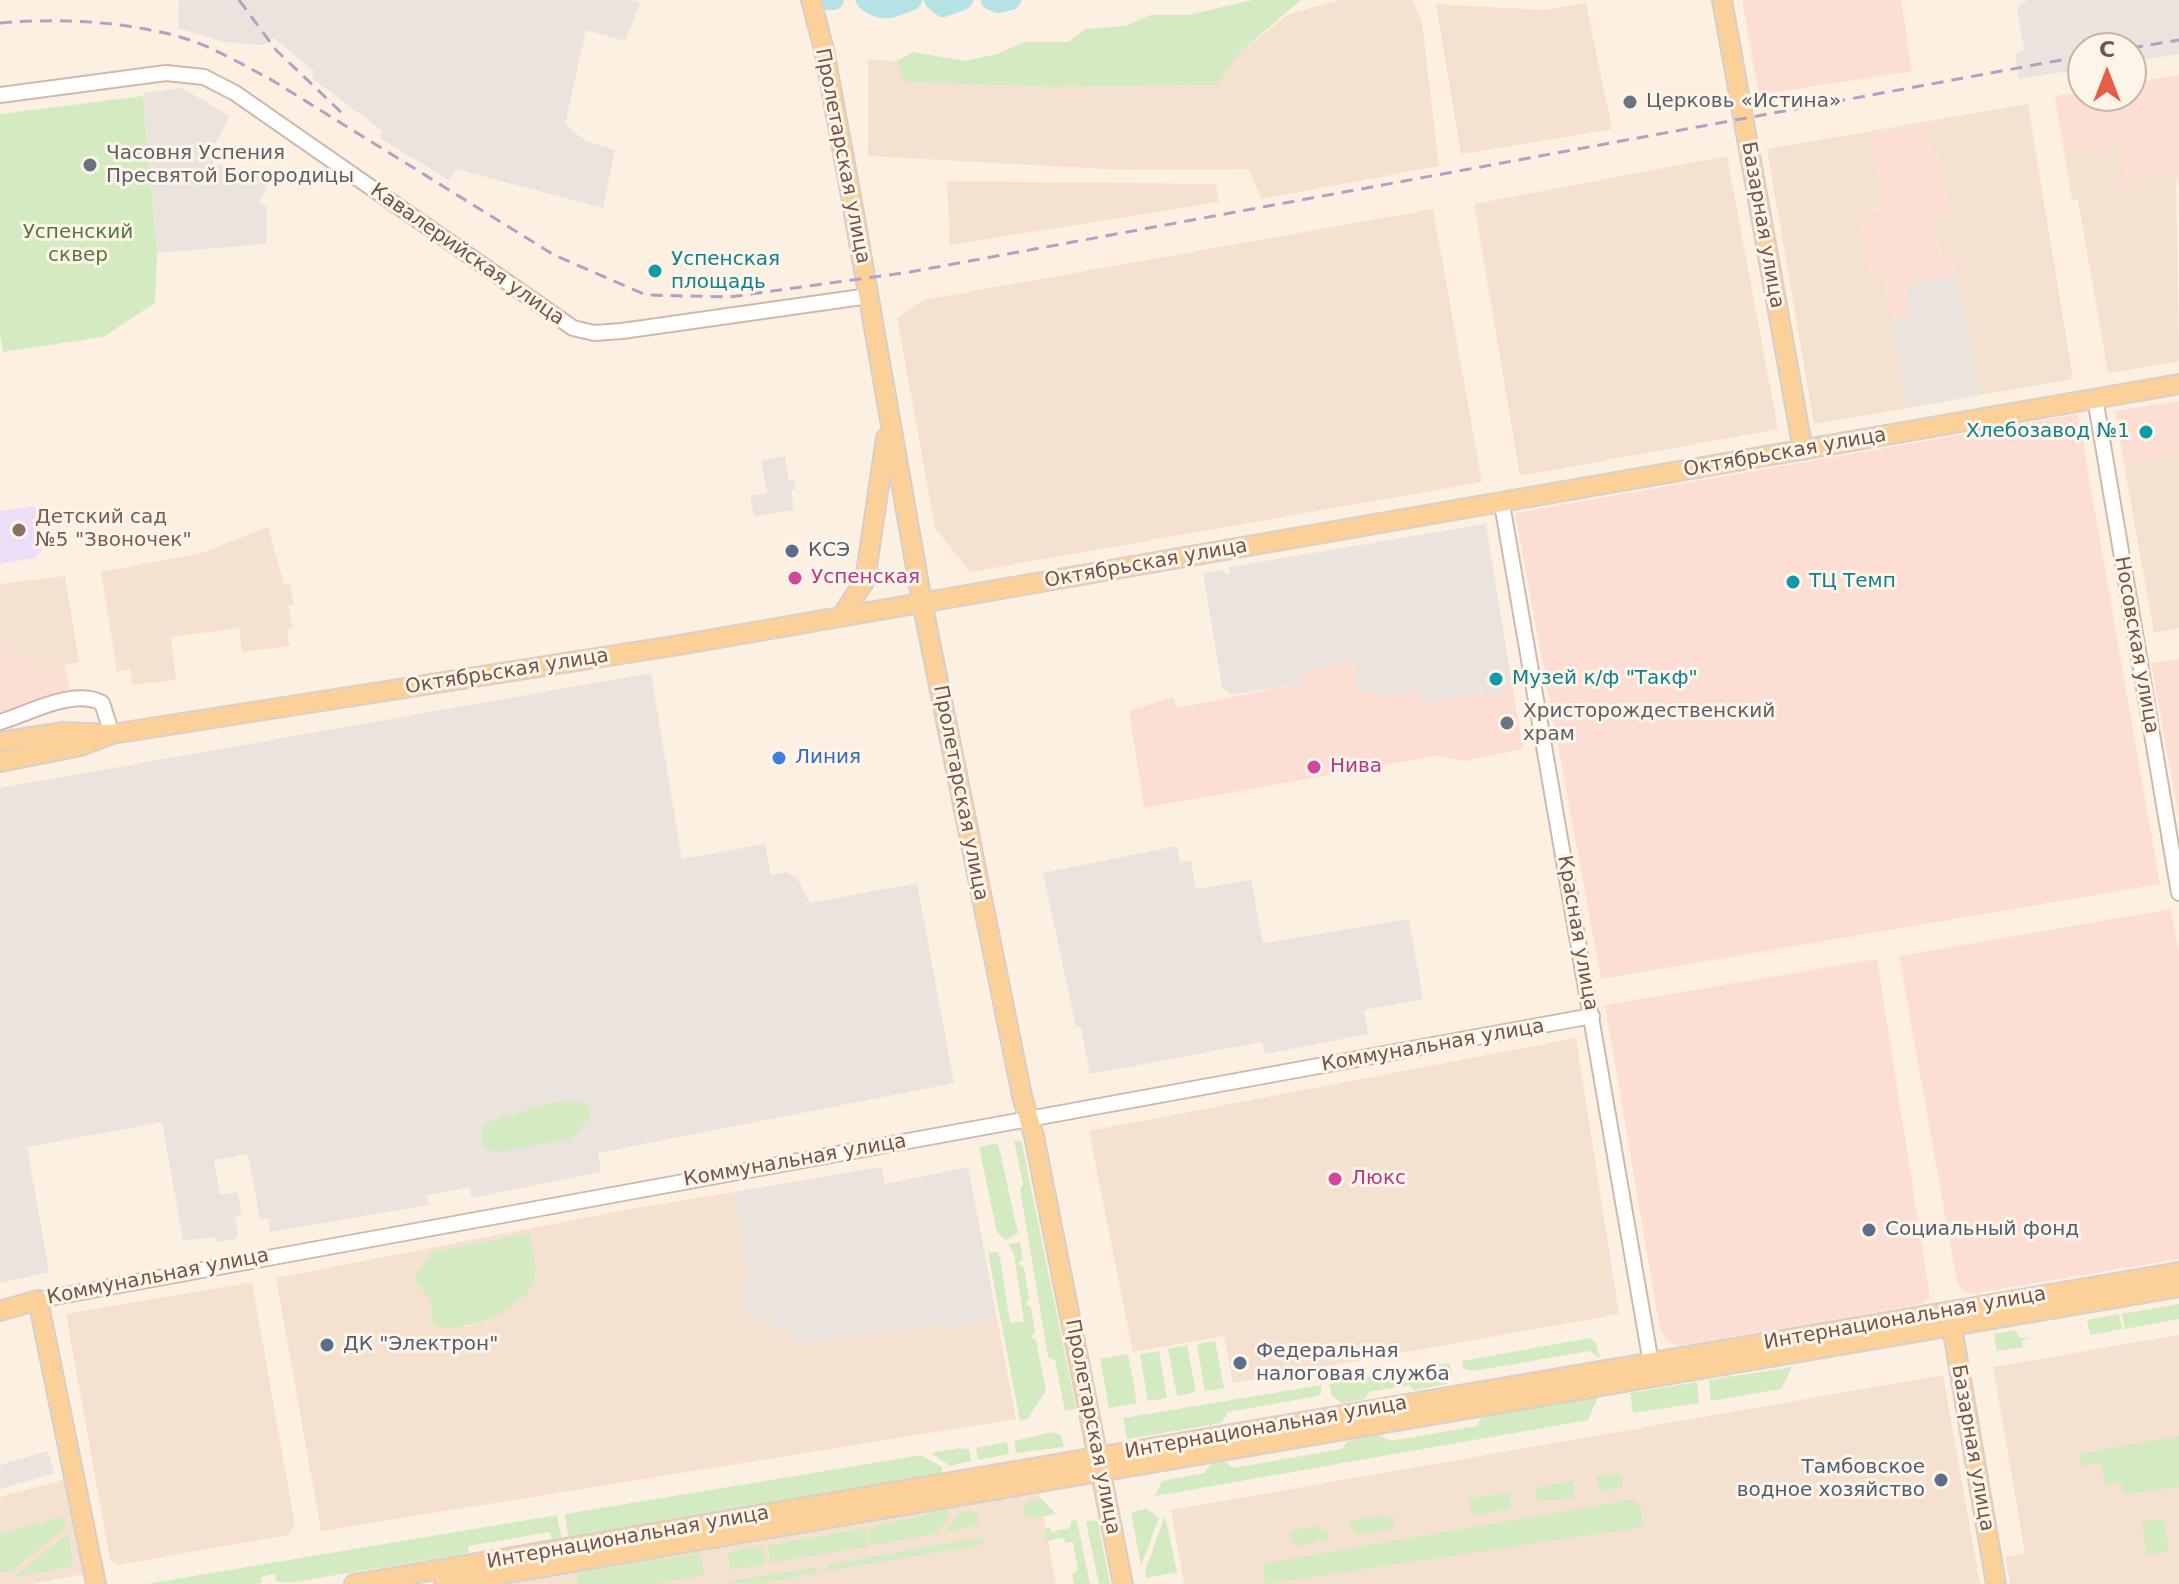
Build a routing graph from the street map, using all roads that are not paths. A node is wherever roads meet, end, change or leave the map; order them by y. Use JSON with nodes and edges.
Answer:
{"nodes":[{"id":1,"x":811,"y":0,"type":"edge"},
{"id":2,"x":1722,"y":0,"type":"edge"},
{"id":3,"x":0,"y":95,"type":"edge"},
{"id":4,"x":869,"y":296,"type":"junction"},
{"id":5,"x":2179,"y":384,"type":"edge"},
{"id":6,"x":2095,"y":398,"type":"junction"},
{"id":7,"x":888,"y":424,"type":"junction"},
{"id":8,"x":1803,"y":450,"type":"junction"},
{"id":9,"x":1502,"y":504,"type":"junction"},
{"id":10,"x":922,"y":602,"type":"junction"},
{"id":11,"x":842,"y":616,"type":"junction"},
{"id":12,"x":0,"y":722,"type":"edge"},
{"id":13,"x":112,"y":734,"type":"junction"},
{"id":14,"x":0,"y":742,"type":"edge"},
{"id":15,"x":49,"y":744,"type":"junction"},
{"id":16,"x":0,"y":762,"type":"edge"},
{"id":17,"x":2179,"y":893,"type":"edge"},
{"id":18,"x":1592,"y":1016,"type":"junction"},
{"id":19,"x":1031,"y":1120,"type":"junction"},
{"id":20,"x":2179,"y":1272,"type":"edge"},
{"id":21,"x":2179,"y":1287,"type":"edge"},
{"id":22,"x":38,"y":1300,"type":"junction"},
{"id":23,"x":0,"y":1311,"type":"edge"},
{"id":24,"x":1951,"y":1319,"type":"junction"},
{"id":25,"x":1652,"y":1370,"type":"junction"},
{"id":26,"x":1099,"y":1466,"type":"junction"},
{"id":27,"x":91,"y":1581,"type":"edge"},
{"id":28,"x":354,"y":1584,"type":"edge"},
{"id":29,"x":444,"y":1584,"type":"edge"},
{"id":30,"x":1123,"y":1584,"type":"edge"},
{"id":31,"x":1996,"y":1584,"type":"edge"}],
"edges":[{"from":1,"to":4,"type":"main road","name":"Пролетарская улица"},
{"from":2,"to":8,"type":"main road","name":"Базарная улица"},
{"from":3,"to":4,"type":"street","name":"Кавалерийская улица"},
{"from":4,"to":7,"type":"main road","name":"Пролетарская улица"},
{"from":5,"to":6,"type":"main road","name":"Октябрьская улица"},
{"from":6,"to":8,"type":"main road","name":"Октябрьская улица"},
{"from":6,"to":17,"type":"street","name":"Носовская улица"},
{"from":7,"to":10,"type":"main road","name":"Пролетарская улица"},
{"from":7,"to":11,"type":"main road"},
{"from":8,"to":9,"type":"main road","name":"Октябрьская улица"},
{"from":9,"to":10,"type":"main road","name":"Октябрьская улица"},
{"from":9,"to":18,"type":"street","name":"Красная улица"},
{"from":10,"to":11,"type":"main road","name":"Октябрьская улица"},
{"from":10,"to":19,"type":"main road","name":"Пролетарская улица"},
{"from":11,"to":13,"type":"main road","name":"Октябрьская улица"},
{"from":12,"to":13,"type":"street"},
{"from":13,"to":15,"type":"main road","name":"Октябрьская улица"},
{"from":14,"to":15,"type":"main road"},
{"from":15,"to":16,"type":"main road"},
{"from":18,"to":19,"type":"street","name":"Коммунальная улица"},
{"from":18,"to":25,"type":"street","name":"Красная улица"},
{"from":19,"to":22,"type":"street","name":"Коммунальная улица"},
{"from":19,"to":26,"type":"main road","name":"Пролетарская улица"},
{"from":20,"to":24,"type":"main road","name":"Интернациональная улица"},
{"from":21,"to":24,"type":"main road","name":"Интернациональная улица"},
{"from":22,"to":23,"type":"main road","name":"Коммунальная улица"},
{"from":22,"to":27,"type":"main road"},
{"from":24,"to":25,"type":"main road","name":"Интернациональная улица"},
{"from":24,"to":31,"type":"main road","name":"Базарная улица"},
{"from":25,"to":26,"type":"main road","name":"Интернациональная улица"},
{"from":26,"to":28,"type":"main road","name":"Интернациональная улица"},
{"from":26,"to":29,"type":"main road","name":"Интернациональная улица"},
{"from":26,"to":30,"type":"main road","name":"Пролетарская улица"}]}
